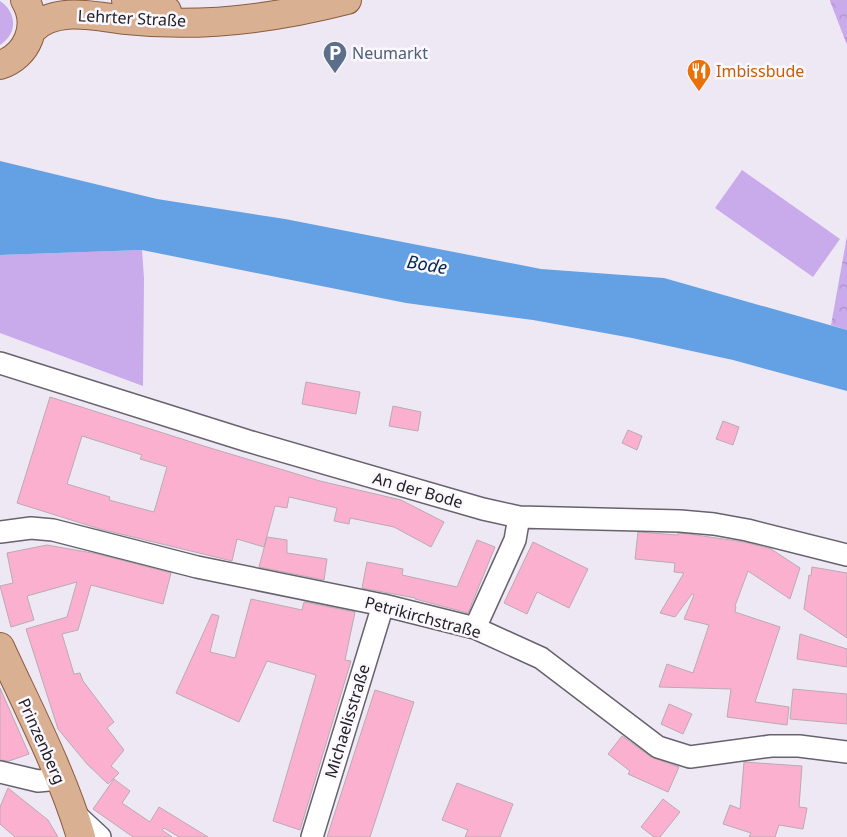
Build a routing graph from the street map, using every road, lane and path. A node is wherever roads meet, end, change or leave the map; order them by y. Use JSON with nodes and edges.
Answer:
{"nodes":[{"id":1,"x":25,"y":0,"type":"edge"},
{"id":2,"x":126,"y":0,"type":"edge"},
{"id":3,"x":347,"y":0,"type":"edge"},
{"id":4,"x":207,"y":21,"type":"junction"},
{"id":5,"x":32,"y":30,"type":"junction"},
{"id":6,"x":0,"y":65,"type":"edge"},
{"id":7,"x":0,"y":363,"type":"edge"},
{"id":8,"x":519,"y":517,"type":"junction"},
{"id":9,"x":0,"y":532,"type":"edge"},
{"id":10,"x":847,"y":555,"type":"edge"},
{"id":11,"x":383,"y":605,"type":"junction"},
{"id":12,"x":475,"y":628,"type":"junction"},
{"id":13,"x":2,"y":655,"type":"edge"},
{"id":14,"x":847,"y":752,"type":"edge"},
{"id":15,"x":0,"y":772,"type":"edge"},
{"id":16,"x":59,"y":779,"type":"junction"},
{"id":17,"x":77,"y":825,"type":"edge"},
{"id":18,"x":100,"y":837,"type":"edge"},
{"id":19,"x":312,"y":837,"type":"edge"}],
"edges":[{"from":1,"to":5,"type":"main road"},
{"from":2,"to":4,"type":"main road","name":"Lehrter Straße"},
{"from":3,"to":4,"type":"main road","name":"Lehrter Straße"},
{"from":4,"to":5,"type":"main road","name":"Lehrter Straße"},
{"from":5,"to":6,"type":"main road"},
{"from":7,"to":8,"type":"street","name":"An der Bode"},
{"from":8,"to":10,"type":"street","name":"An der Bode"},
{"from":8,"to":12,"type":"street"},
{"from":9,"to":11,"type":"street","name":"Petrikirchstraße"},
{"from":11,"to":12,"type":"street","name":"Petrikirchstraße"},
{"from":11,"to":19,"type":"street","name":"Michaelisstraße"},
{"from":12,"to":14,"type":"street","name":"Petrikirchstraße"},
{"from":13,"to":16,"type":"main road","name":"Prinzenberg"},
{"from":15,"to":16,"type":"street"},
{"from":16,"to":17,"type":"main road","name":"Prinzenberg"},
{"from":17,"to":18,"type":"street"}]}
